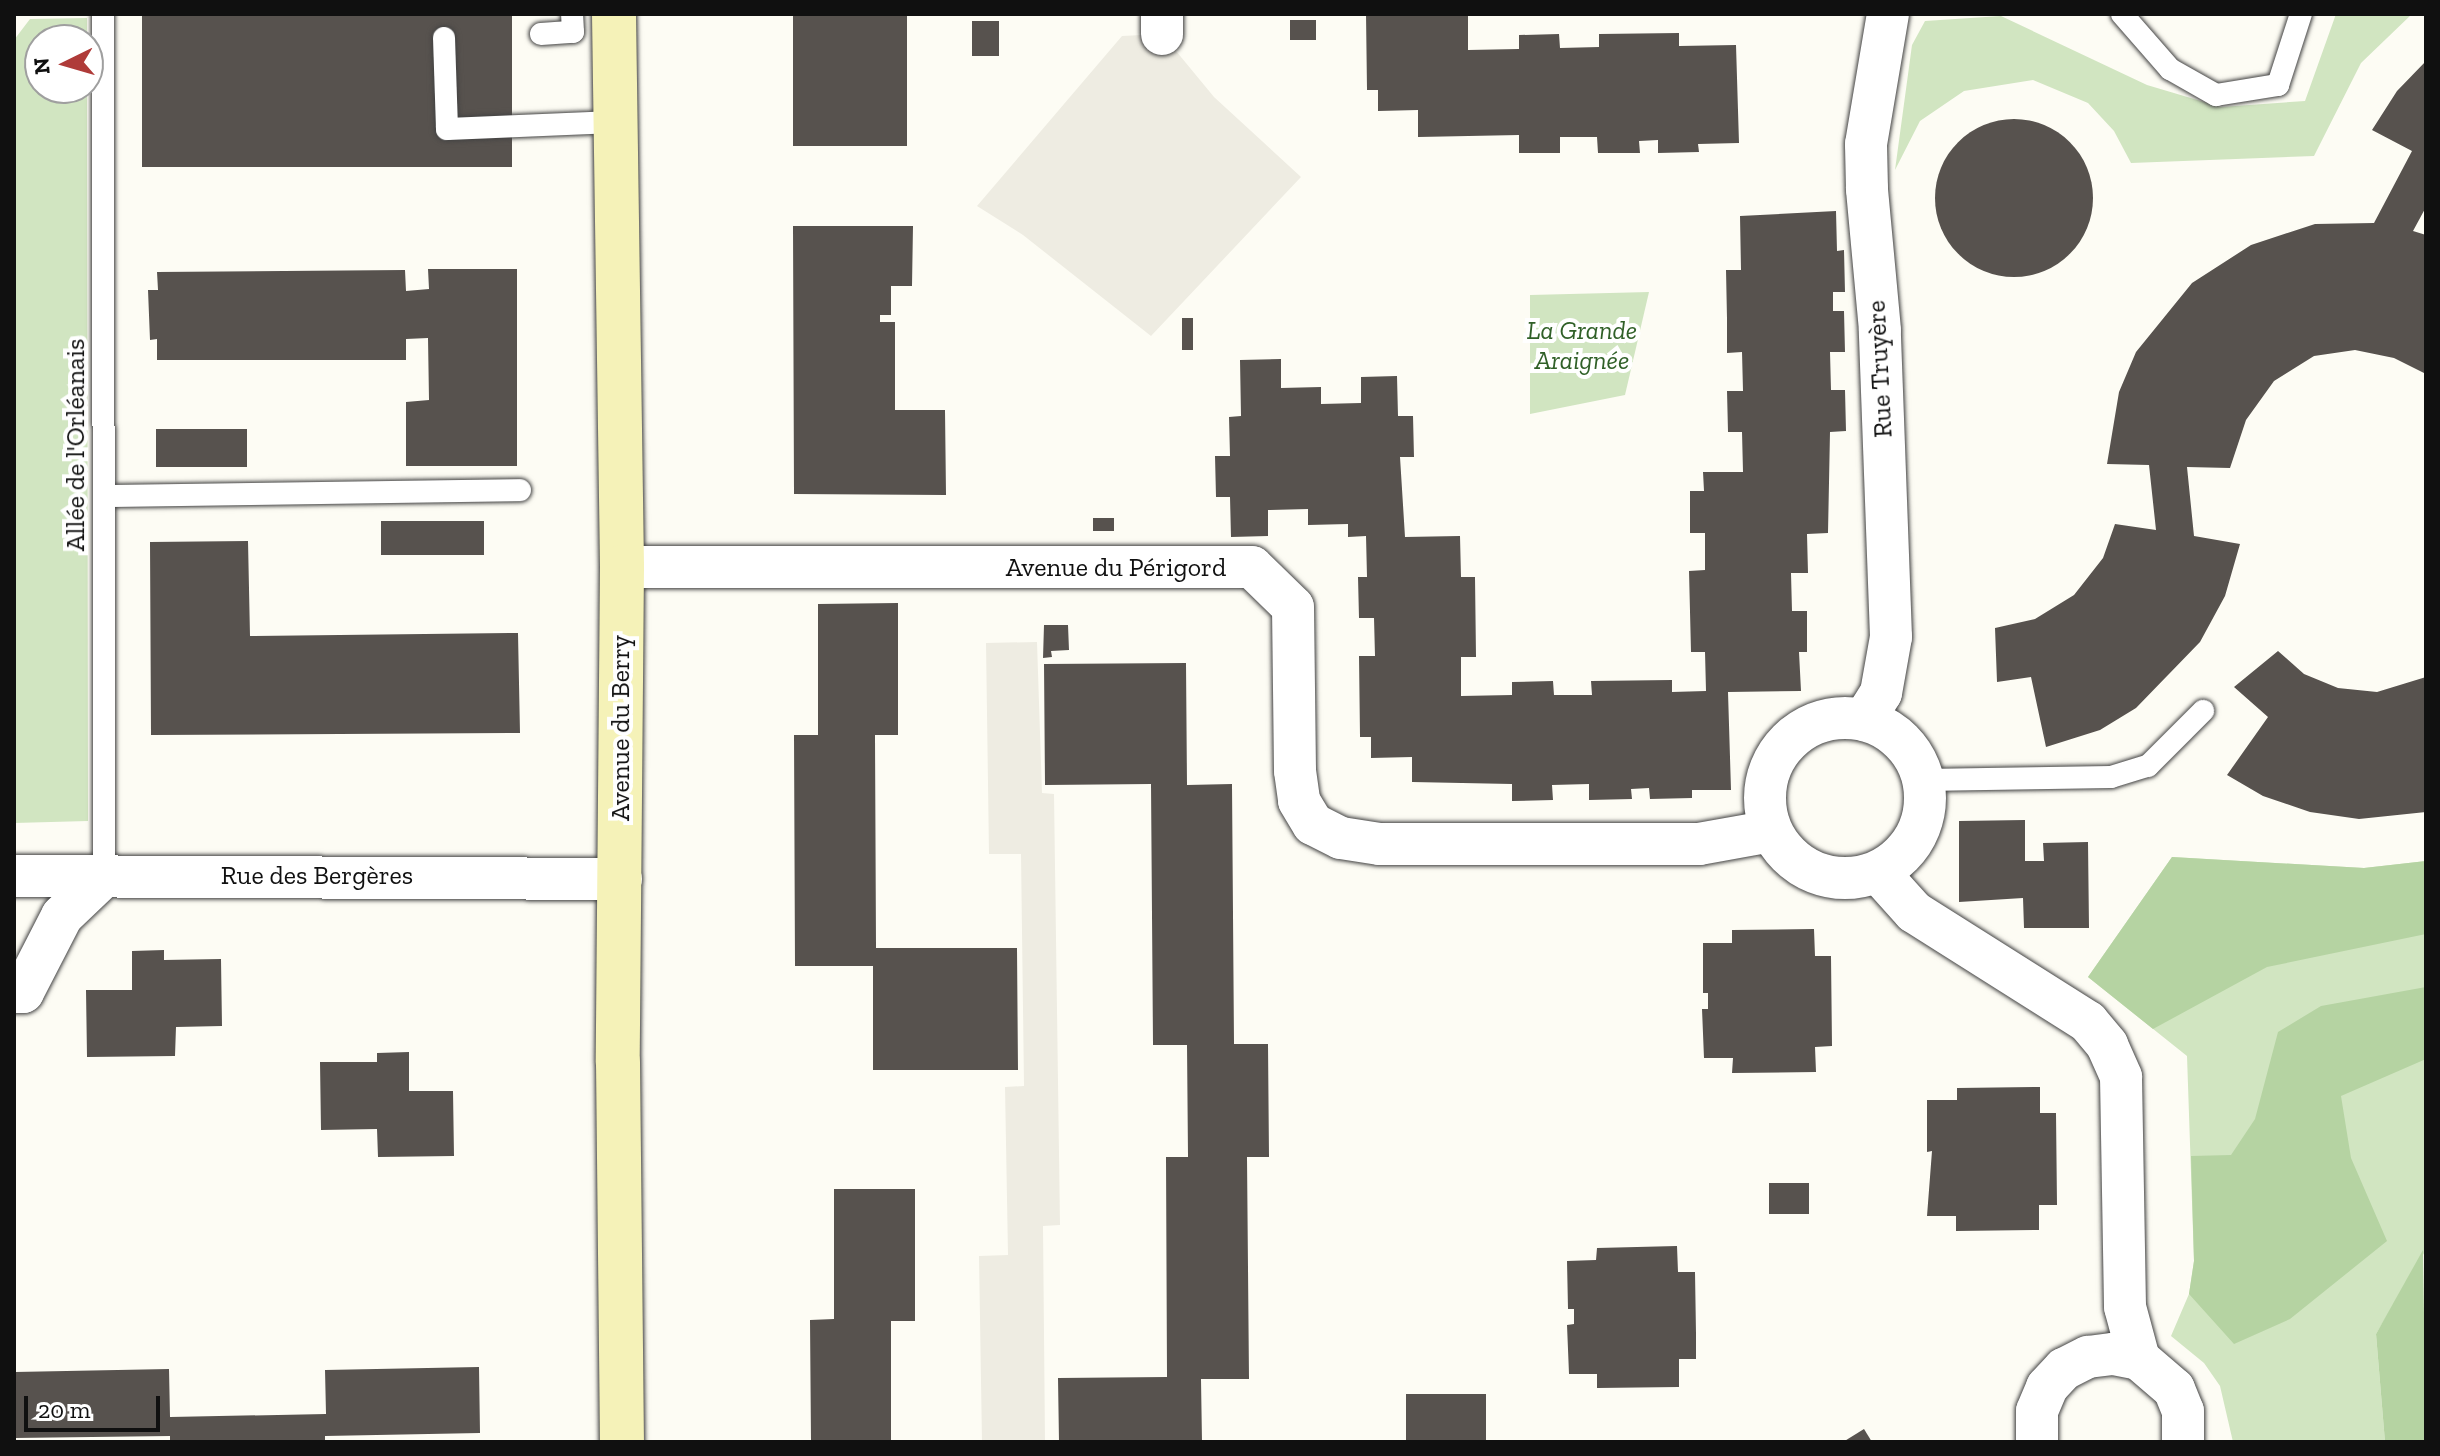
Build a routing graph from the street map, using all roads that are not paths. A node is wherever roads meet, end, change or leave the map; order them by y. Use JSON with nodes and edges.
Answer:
{"nodes":[{"id":1,"x":103,"y":14,"type":"edge"},
{"id":2,"x":572,"y":14,"type":"edge"},
{"id":3,"x":614,"y":14,"type":"edge"},
{"id":4,"x":1888,"y":14,"type":"edge"},
{"id":5,"x":2122,"y":14,"type":"edge"},
{"id":6,"x":2301,"y":14,"type":"edge"},
{"id":7,"x":541,"y":34,"type":"dead end"},
{"id":8,"x":444,"y":38,"type":"dead end"},
{"id":9,"x":615,"y":122,"type":"junction"},
{"id":10,"x":520,"y":490,"type":"dead end"},
{"id":11,"x":105,"y":496,"type":"junction"},
{"id":12,"x":622,"y":567,"type":"junction"},
{"id":13,"x":2203,"y":711,"type":"dead end"},
{"id":14,"x":1864,"y":720,"type":"junction"},
{"id":15,"x":1924,"y":780,"type":"junction"},
{"id":16,"x":1771,"y":831,"type":"junction"},
{"id":17,"x":1878,"y":872,"type":"junction"},
{"id":18,"x":14,"y":876,"type":"edge"},
{"id":19,"x":104,"y":876,"type":"junction"},
{"id":20,"x":621,"y":879,"type":"junction"},
{"id":21,"x":14,"y":992,"type":"edge"},
{"id":22,"x":2139,"y":1359,"type":"junction"},
{"id":23,"x":622,"y":1442,"type":"edge"},
{"id":24,"x":2037,"y":1442,"type":"edge"},
{"id":25,"x":2183,"y":1442,"type":"edge"}],
"edges":[{"from":1,"to":11,"type":"lane","name":"Allée de l'Orléanais"},
{"from":2,"to":7,"type":"lane"},
{"from":3,"to":9,"type":"street","name":"Avenue du Berry"},
{"from":4,"to":14,"type":"street","name":"Rue Truyère"},
{"from":5,"to":6,"type":"lane"},
{"from":8,"to":9,"type":"lane"},
{"from":9,"to":12,"type":"street","name":"Avenue du Berry"},
{"from":10,"to":11,"type":"lane"},
{"from":11,"to":19,"type":"lane","name":"Allée de l'Orléanais"},
{"from":12,"to":16,"type":"street","name":"Avenue du Périgord"},
{"from":12,"to":20,"type":"street","name":"Avenue du Berry"},
{"from":13,"to":15,"type":"lane"},
{"from":14,"to":15,"type":"street"},
{"from":14,"to":16,"type":"street"},
{"from":15,"to":17,"type":"street"},
{"from":16,"to":17,"type":"street"},
{"from":17,"to":22,"type":"street"},
{"from":18,"to":19,"type":"street","name":"Rue des Bergères"},
{"from":19,"to":20,"type":"street","name":"Rue des Bergères"},
{"from":19,"to":21,"type":"street"},
{"from":20,"to":23,"type":"street","name":"Avenue du Berry"},
{"from":22,"to":24,"type":"street"},
{"from":22,"to":25,"type":"street"}]}
